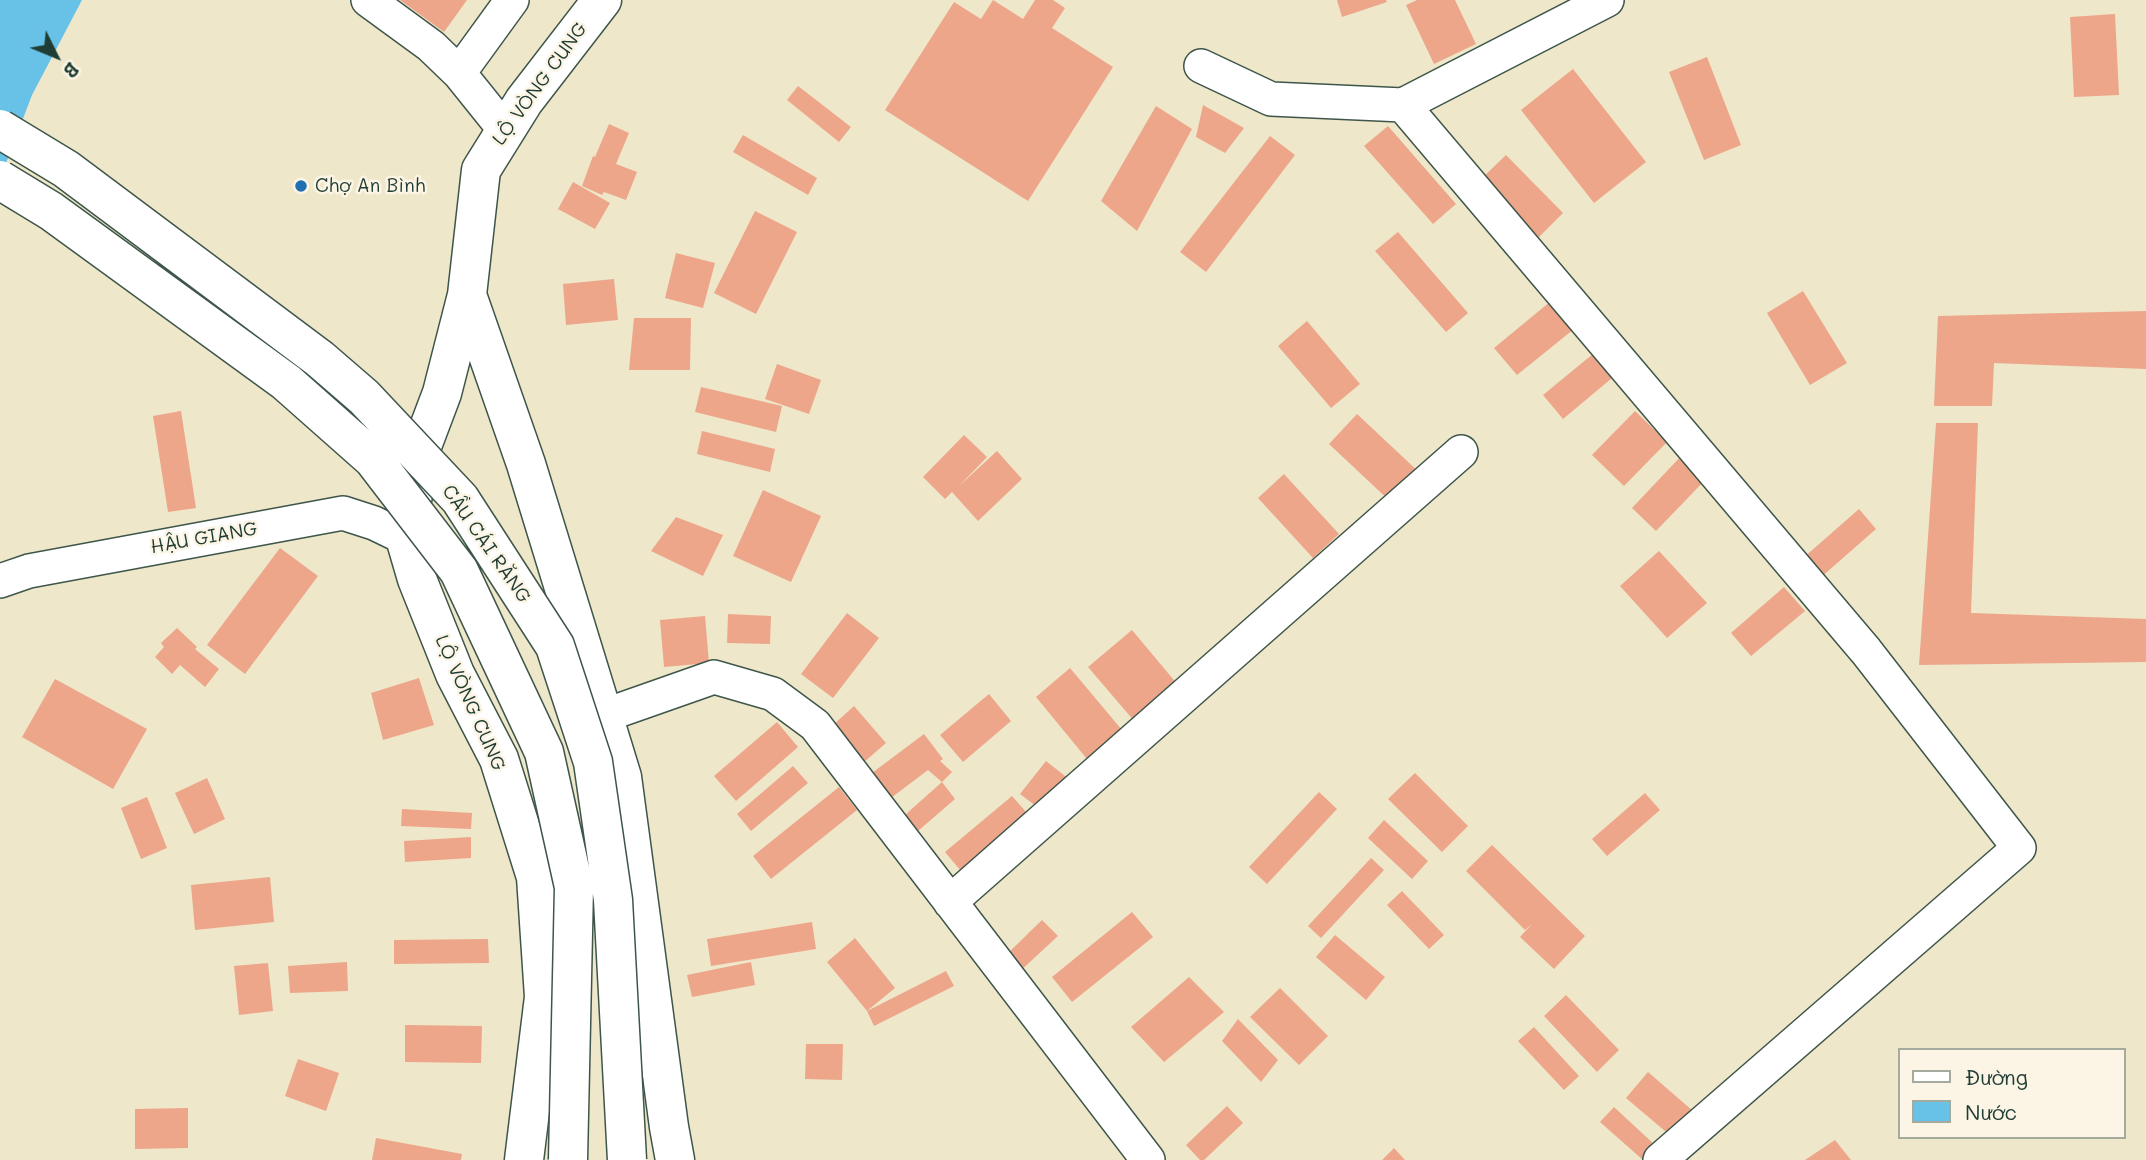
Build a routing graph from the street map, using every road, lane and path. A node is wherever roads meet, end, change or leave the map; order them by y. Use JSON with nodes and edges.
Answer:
{"nodes":[{"id":1,"x":368,"y":0,"type":"edge"},
{"id":2,"x":512,"y":0,"type":"edge"},
{"id":3,"x":601,"y":0,"type":"edge"},
{"id":4,"x":1607,"y":0,"type":"edge"},
{"id":5,"x":1201,"y":66,"type":"dead end"},
{"id":6,"x":460,"y":73,"type":"junction"},
{"id":7,"x":1403,"y":105,"type":"junction"},
{"id":8,"x":0,"y":129,"type":"edge"},
{"id":9,"x":504,"y":129,"type":"junction"},
{"id":10,"x":0,"y":180,"type":"edge"},
{"id":11,"x":467,"y":295,"type":"junction"},
{"id":12,"x":1461,"y":452,"type":"dead end"},
{"id":13,"x":405,"y":538,"type":"junction"},
{"id":14,"x":0,"y":581,"type":"edge"},
{"id":15,"x":603,"y":716,"type":"junction"},
{"id":16,"x":950,"y":902,"type":"junction"},
{"id":17,"x":524,"y":1160,"type":"edge"},
{"id":18,"x":568,"y":1160,"type":"edge"},
{"id":19,"x":626,"y":1160,"type":"edge"},
{"id":20,"x":675,"y":1160,"type":"edge"},
{"id":21,"x":1148,"y":1160,"type":"edge"},
{"id":22,"x":1660,"y":1160,"type":"edge"}],
"edges":[{"from":1,"to":6,"type":"street"},
{"from":2,"to":6,"type":"street"},
{"from":3,"to":9,"type":"main road","name":"LỘ VÒNG CUNG"},
{"from":4,"to":7,"type":"street"},
{"from":5,"to":7,"type":"street"},
{"from":6,"to":9,"type":"street"},
{"from":7,"to":22,"type":"street"},
{"from":8,"to":19,"type":"main road","name":"CẦU CÁI RĂNG","bridge":true},
{"from":9,"to":11,"type":"main road","name":"LỘ VÒNG CUNG"},
{"from":10,"to":18,"type":"main road","name":"CẦU CÁI RĂNG","bridge":true},
{"from":11,"to":13,"type":"main road","name":"LỘ VÒNG CUNG"},
{"from":11,"to":15,"type":"main road","name":"LỘ VÒNG CUNG"},
{"from":12,"to":16,"type":"street"},
{"from":13,"to":14,"type":"street","name":"HẬU GIANG"},
{"from":13,"to":17,"type":"main road","name":"LỘ VÒNG CUNG"},
{"from":15,"to":16,"type":"street"},
{"from":15,"to":20,"type":"main road","name":"LỘ VÒNG CUNG"},
{"from":16,"to":21,"type":"street"}]}
